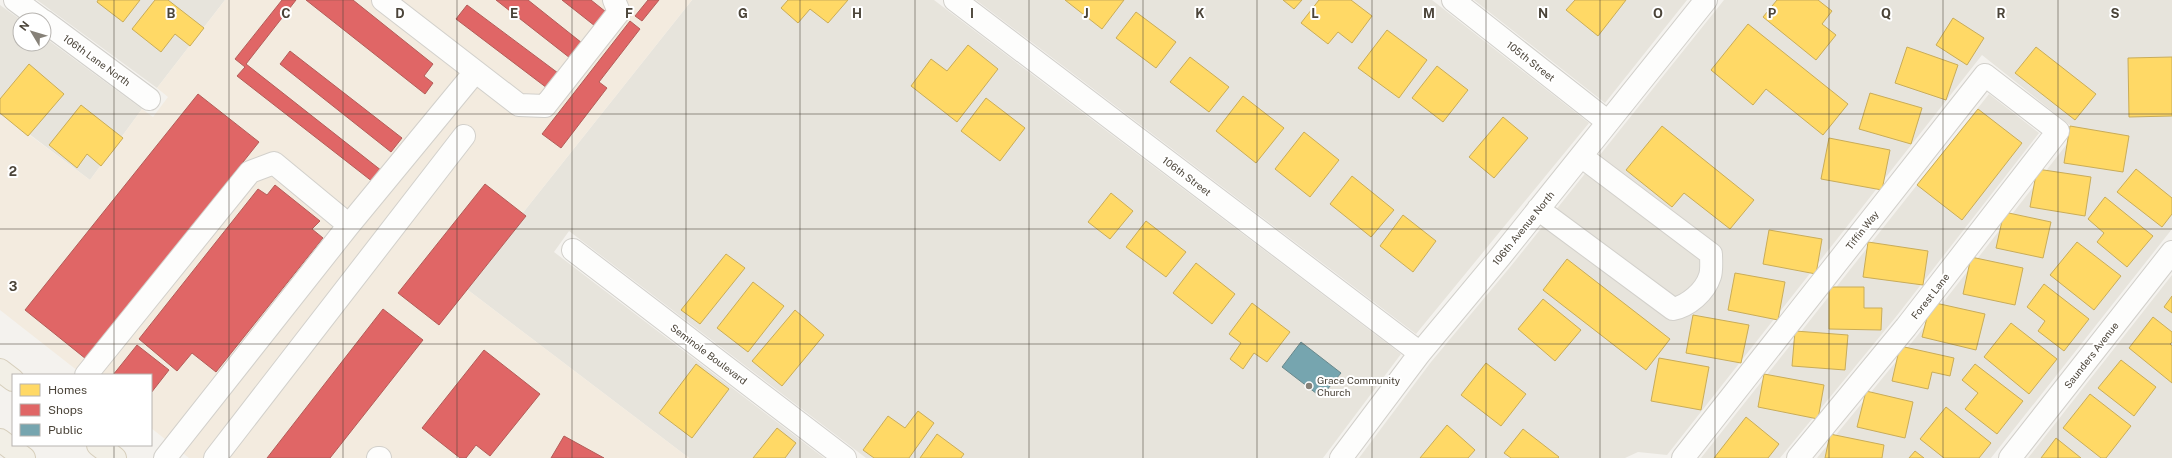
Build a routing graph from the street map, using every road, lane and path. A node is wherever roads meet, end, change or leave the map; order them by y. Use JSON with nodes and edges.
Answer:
{"nodes":[{"id":1,"x":15,"y":0,"type":"edge"},
{"id":2,"x":383,"y":0,"type":"edge"},
{"id":3,"x":614,"y":0,"type":"edge"},
{"id":4,"x":955,"y":0,"type":"edge"},
{"id":5,"x":1453,"y":0,"type":"edge"},
{"id":6,"x":1706,"y":0,"type":"edge"},
{"id":7,"x":31,"y":12,"type":"edge"},
{"id":8,"x":52,"y":28,"type":"edge"},
{"id":9,"x":475,"y":72,"type":"junction"},
{"id":10,"x":149,"y":99,"type":"dead end"},
{"id":11,"x":1608,"y":122,"type":"junction"},
{"id":12,"x":2058,"y":131,"type":"joint"},
{"id":13,"x":464,"y":136,"type":"dead end"},
{"id":14,"x":1581,"y":156,"type":"junction"},
{"id":15,"x":1538,"y":209,"type":"junction"},
{"id":16,"x":349,"y":225,"type":"junction"},
{"id":17,"x":573,"y":250,"type":"dead end"},
{"id":18,"x":2172,"y":252,"type":"edge"},
{"id":19,"x":1420,"y":353,"type":"junction"},
{"id":20,"x":0,"y":370,"type":"edge"},
{"id":21,"x":87,"y":374,"type":"edge"},
{"id":22,"x":12,"y":379,"type":"edge"},
{"id":23,"x":0,"y":440,"type":"edge"},
{"id":24,"x":99,"y":446,"type":"edge"},
{"id":25,"x":24,"y":458,"type":"edge"},
{"id":26,"x":115,"y":458,"type":"edge"},
{"id":27,"x":165,"y":458,"type":"edge"},
{"id":28,"x":215,"y":458,"type":"edge"},
{"id":29,"x":845,"y":458,"type":"edge"},
{"id":30,"x":1341,"y":458,"type":"edge"},
{"id":31,"x":1683,"y":458,"type":"edge"},
{"id":32,"x":1798,"y":458,"type":"edge"},
{"id":33,"x":2010,"y":458,"type":"edge"}],
"edges":[{"from":1,"to":7,"type":"street","name":"106th Lane North"},
{"from":2,"to":9,"type":"street"},
{"from":3,"to":9,"type":"street"},
{"from":4,"to":19,"type":"street","name":"106th Street"},
{"from":5,"to":11,"type":"street","name":"105th Street"},
{"from":6,"to":11,"type":"street","name":"106th Avenue North"},
{"from":8,"to":10,"type":"street","name":"106th Lane North"},
{"from":9,"to":16,"type":"street"},
{"from":11,"to":14,"type":"street","name":"106th Avenue North"},
{"from":12,"to":31,"type":"street","name":"Tiffin Way"},
{"from":12,"to":32,"type":"street","name":"Forest Lane"},
{"from":13,"to":28,"type":"street"},
{"from":14,"to":15,"type":"street","name":"106th Avenue North"},
{"from":14,"to":15,"type":"street"},
{"from":15,"to":19,"type":"street","name":"106th Avenue North"},
{"from":16,"to":21,"type":"street"},
{"from":16,"to":27,"type":"street"},
{"from":17,"to":29,"type":"street","name":"Seminole Boulevard"},
{"from":18,"to":33,"type":"street","name":"Saunders Avenue"},
{"from":19,"to":30,"type":"street","name":"106th Avenue North"},
{"from":20,"to":22,"type":"main road"},
{"from":23,"to":25,"type":"main road"},
{"from":24,"to":26,"type":"main road"}]}
